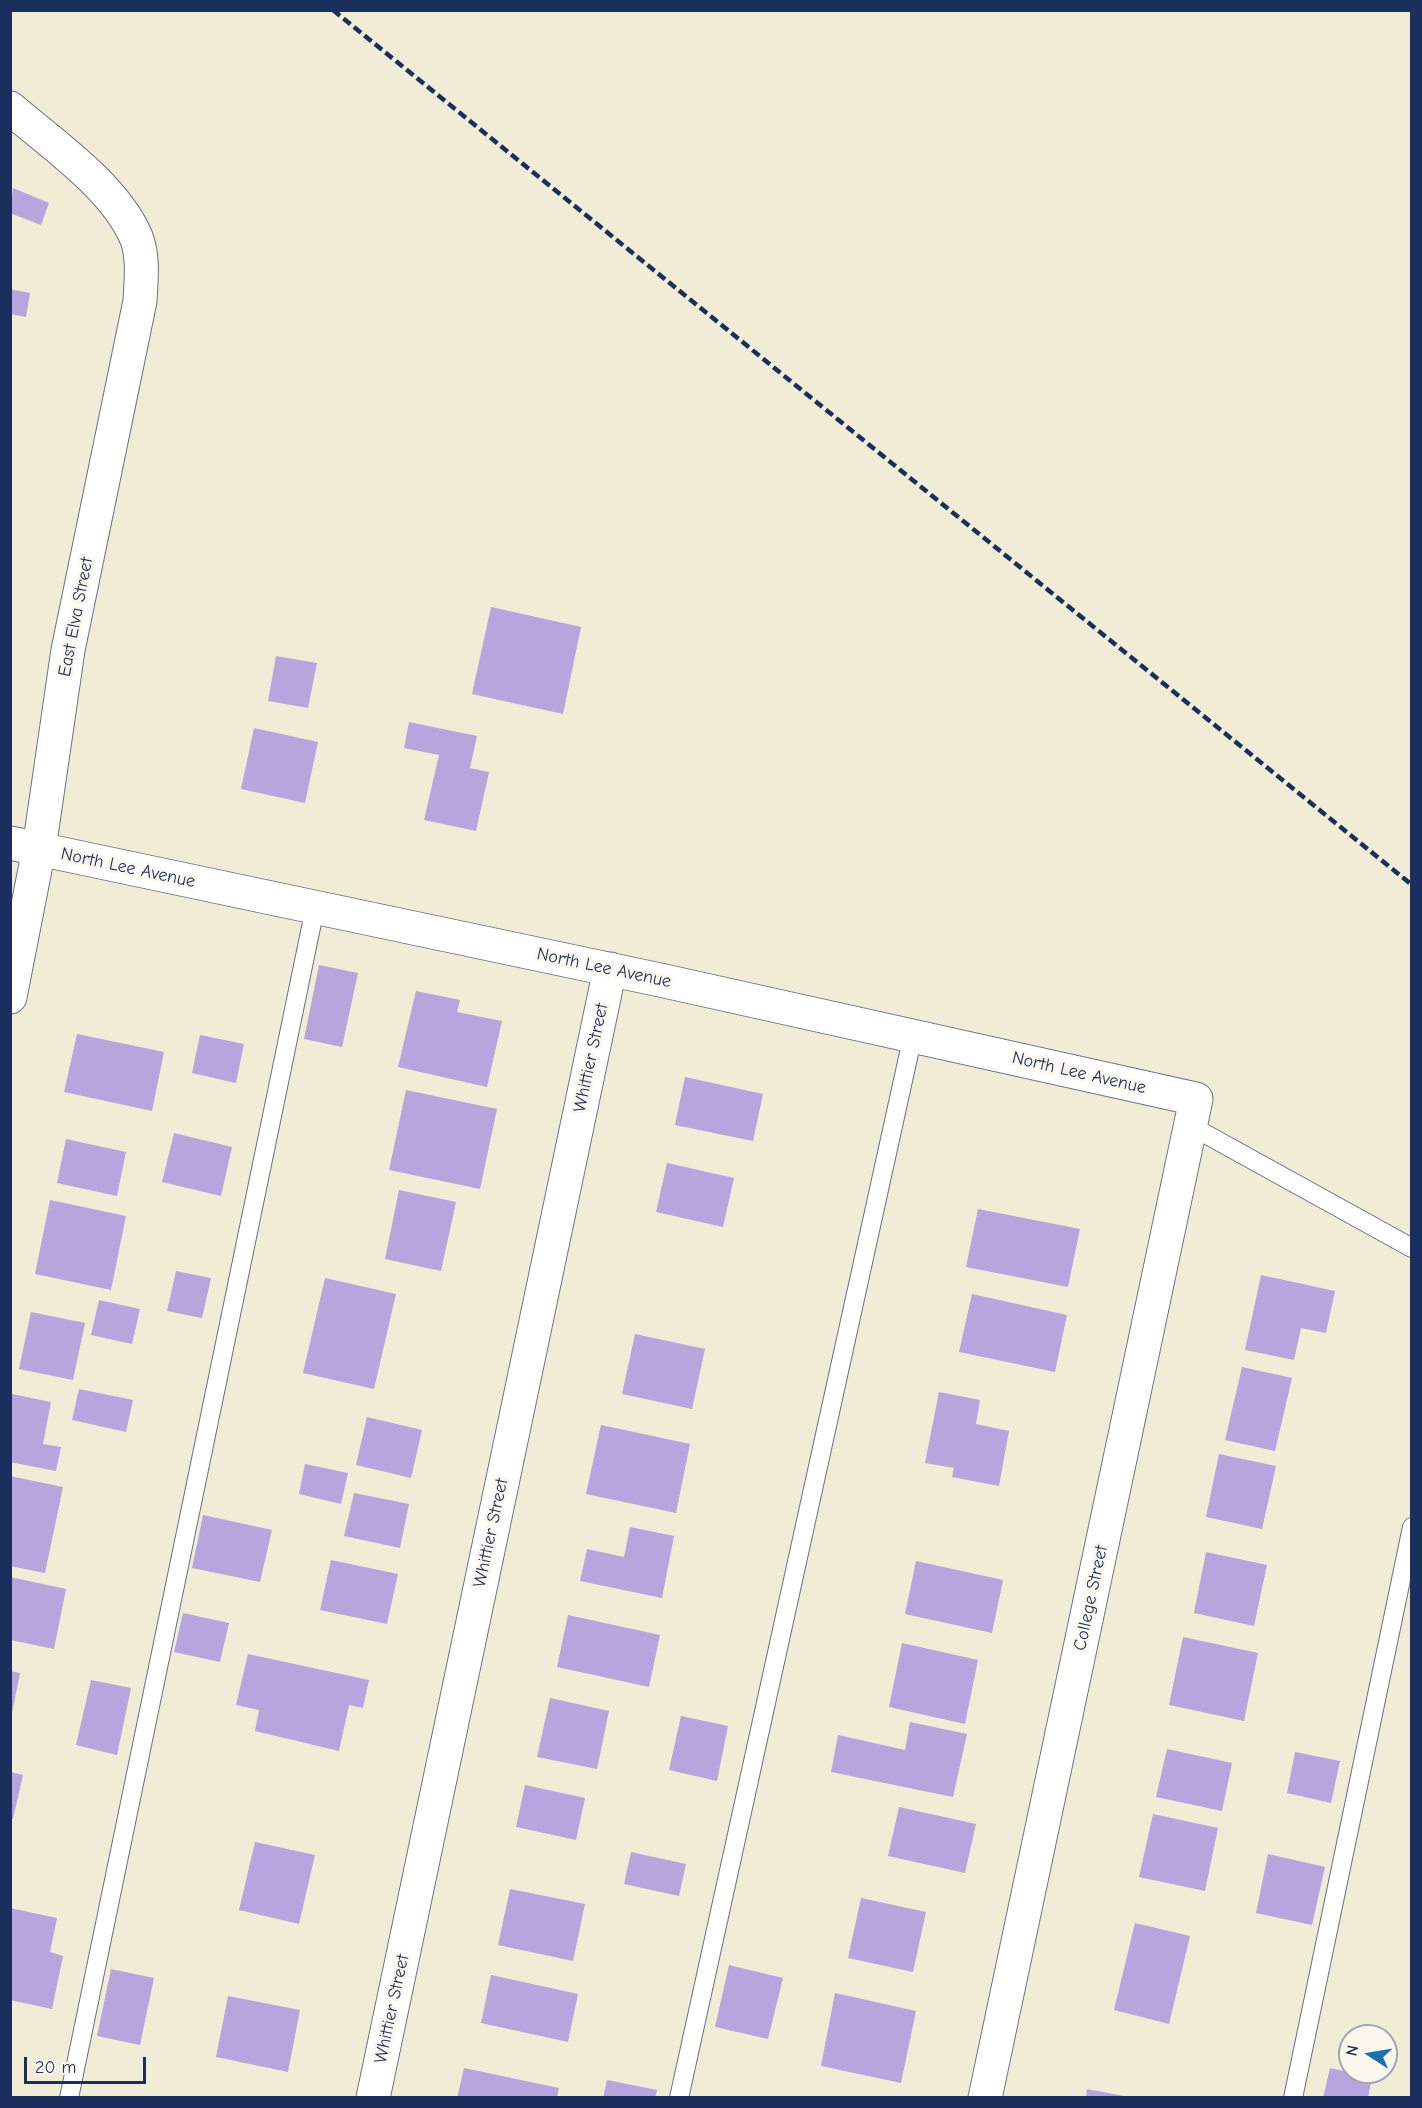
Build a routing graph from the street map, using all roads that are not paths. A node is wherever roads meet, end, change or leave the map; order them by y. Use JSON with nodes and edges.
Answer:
{"nodes":[{"id":1,"x":10,"y":108,"type":"edge"},
{"id":2,"x":25,"y":846,"type":"edge"},
{"id":3,"x":315,"y":908,"type":"junction"},
{"id":4,"x":609,"y":969,"type":"junction"},
{"id":5,"x":10,"y":997,"type":"edge"},
{"id":6,"x":913,"y":1035,"type":"junction"},
{"id":7,"x":1194,"y":1112,"type":"junction"},
{"id":8,"x":1412,"y":1248,"type":"edge"},
{"id":9,"x":1412,"y":1527,"type":"edge"},
{"id":10,"x":69,"y":2097,"type":"edge"},
{"id":11,"x":373,"y":2097,"type":"edge"},
{"id":12,"x":679,"y":2097,"type":"edge"},
{"id":13,"x":985,"y":2097,"type":"edge"},
{"id":14,"x":1293,"y":2097,"type":"edge"}],
"edges":[{"from":1,"to":2,"type":"street","name":"East Elva Street"},
{"from":2,"to":3,"type":"street","name":"North Lee Avenue"},
{"from":2,"to":5,"type":"street","name":"East Elva Street"},
{"from":3,"to":4,"type":"street","name":"North Lee Avenue"},
{"from":3,"to":10,"type":"lane"},
{"from":4,"to":6,"type":"street","name":"North Lee Avenue"},
{"from":4,"to":11,"type":"street","name":"Whittier Street"},
{"from":6,"to":7,"type":"street","name":"North Lee Avenue"},
{"from":6,"to":12,"type":"lane"},
{"from":7,"to":8,"type":"lane"},
{"from":7,"to":13,"type":"street","name":"College Street"},
{"from":9,"to":14,"type":"lane"}]}
